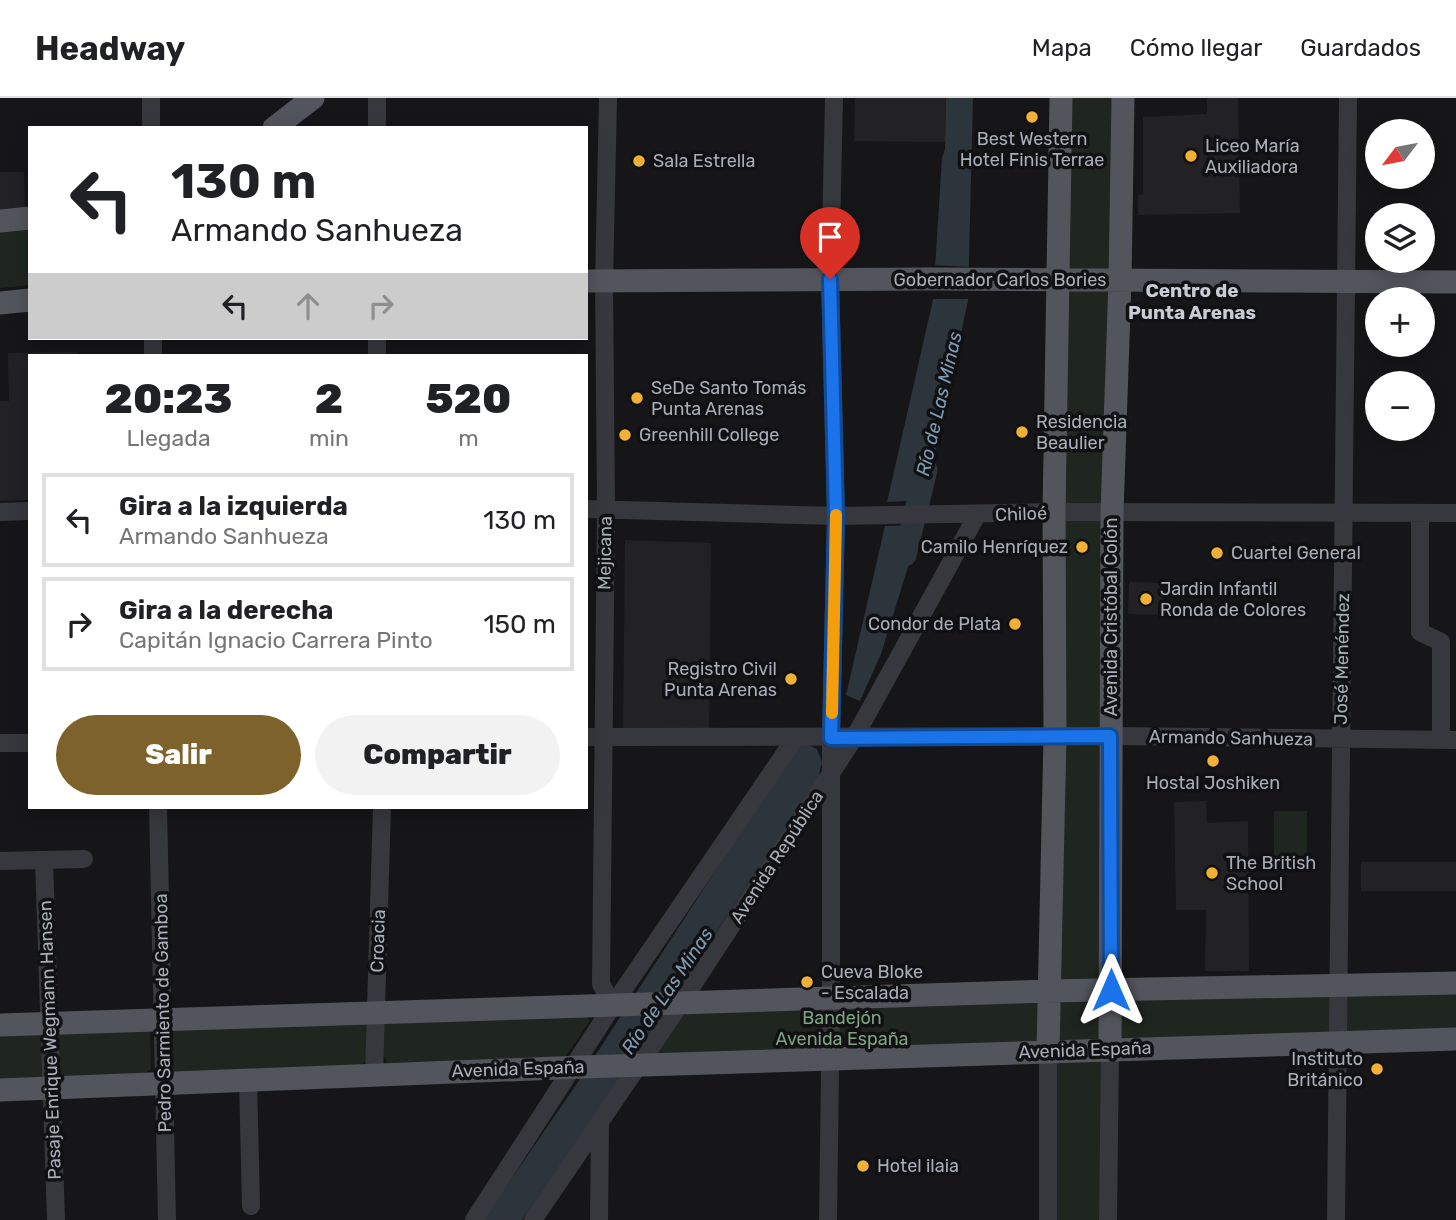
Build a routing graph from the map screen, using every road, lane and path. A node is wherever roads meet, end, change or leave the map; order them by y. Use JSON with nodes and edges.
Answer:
{"nodes":[{"id":1,"x":151,"y":98,"type":"edge"},
{"id":2,"x":313,"y":98,"type":"edge"},
{"id":3,"x":377,"y":98,"type":"edge"},
{"id":4,"x":608,"y":98,"type":"edge"},
{"id":5,"x":834,"y":98,"type":"edge"},
{"id":6,"x":1061,"y":98,"type":"edge"},
{"id":7,"x":1123,"y":98,"type":"edge"},
{"id":8,"x":1348,"y":98,"type":"edge"},
{"id":9,"x":151,"y":126,"type":"edge"},
{"id":10,"x":277,"y":126,"type":"edge"},
{"id":11,"x":377,"y":126,"type":"edge"},
{"id":12,"x":28,"y":218,"type":"edge"},
{"id":13,"x":0,"y":221,"type":"edge"},
{"id":14,"x":830,"y":279,"type":"junction"},
{"id":15,"x":595,"y":281,"type":"edge"},
{"id":16,"x":1058,"y":281,"type":"junction"},
{"id":17,"x":1120,"y":281,"type":"junction"},
{"id":18,"x":1346,"y":281,"type":"junction"},
{"id":19,"x":1456,"y":282,"type":"edge"},
{"id":20,"x":28,"y":300,"type":"edge"},
{"id":21,"x":0,"y":303,"type":"edge"},
{"id":22,"x":588,"y":509,"type":"edge"},
{"id":23,"x":606,"y":509,"type":"junction"},
{"id":24,"x":28,"y":511,"type":"edge"},
{"id":25,"x":0,"y":512,"type":"edge"},
{"id":26,"x":1055,"y":512,"type":"junction"},
{"id":27,"x":1112,"y":513,"type":"junction"},
{"id":28,"x":1343,"y":513,"type":"junction"},
{"id":29,"x":1420,"y":513,"type":"junction"},
{"id":30,"x":1456,"y":513,"type":"edge"},
{"id":31,"x":977,"y":515,"type":"junction"},
{"id":32,"x":836,"y":516,"type":"junction"},
{"id":33,"x":1055,"y":736,"type":"junction"},
{"id":34,"x":1110,"y":736,"type":"junction"},
{"id":35,"x":595,"y":737,"type":"edge"},
{"id":36,"x":796,"y":737,"type":"junction"},
{"id":37,"x":831,"y":738,"type":"junction"},
{"id":38,"x":854,"y":738,"type":"junction"},
{"id":39,"x":1341,"y":739,"type":"junction"},
{"id":40,"x":1448,"y":740,"type":"edge"},
{"id":41,"x":0,"y":743,"type":"edge"},
{"id":42,"x":28,"y":743,"type":"edge"},
{"id":43,"x":831,"y":776,"type":"junction"},
{"id":44,"x":158,"y":809,"type":"edge"},
{"id":45,"x":382,"y":809,"type":"edge"},
{"id":46,"x":84,"y":859,"type":"dead end"},
{"id":47,"x":44,"y":860,"type":"junction"},
{"id":48,"x":0,"y":861,"type":"edge"},
{"id":49,"x":1456,"y":982,"type":"edge"},
{"id":50,"x":1338,"y":984,"type":"junction"},
{"id":51,"x":1111,"y":990,"type":"junction"},
{"id":52,"x":1048,"y":991,"type":"junction"},
{"id":53,"x":831,"y":998,"type":"junction"},
{"id":54,"x":677,"y":1003,"type":"junction"},
{"id":55,"x":618,"y":1005,"type":"junction"},
{"id":56,"x":375,"y":1014,"type":"junction"},
{"id":57,"x":162,"y":1020,"type":"junction"},
{"id":58,"x":49,"y":1023,"type":"junction"},
{"id":59,"x":0,"y":1025,"type":"edge"},
{"id":60,"x":1456,"y":1039,"type":"edge"},
{"id":61,"x":1338,"y":1042,"type":"junction"},
{"id":62,"x":1110,"y":1049,"type":"junction"},
{"id":63,"x":1048,"y":1051,"type":"junction"},
{"id":64,"x":831,"y":1059,"type":"junction"},
{"id":65,"x":635,"y":1065,"type":"junction"},
{"id":66,"x":578,"y":1067,"type":"junction"},
{"id":67,"x":374,"y":1075,"type":"junction"},
{"id":68,"x":248,"y":1079,"type":"junction"},
{"id":69,"x":165,"y":1084,"type":"junction"},
{"id":70,"x":53,"y":1088,"type":"junction"},
{"id":71,"x":0,"y":1090,"type":"edge"},
{"id":72,"x":600,"y":1124,"type":"junction"},
{"id":73,"x":251,"y":1206,"type":"dead end"},
{"id":74,"x":57,"y":1220,"type":"edge"},
{"id":75,"x":167,"y":1220,"type":"edge"},
{"id":76,"x":474,"y":1220,"type":"edge"},
{"id":77,"x":533,"y":1220,"type":"edge"},
{"id":78,"x":599,"y":1220,"type":"edge"},
{"id":79,"x":828,"y":1220,"type":"edge"},
{"id":80,"x":1048,"y":1220,"type":"edge"},
{"id":81,"x":1108,"y":1220,"type":"edge"},
{"id":82,"x":1336,"y":1220,"type":"edge"}],
"edges":[{"from":1,"to":9,"type":"street"},
{"from":2,"to":10,"type":"main road"},
{"from":3,"to":11,"type":"street"},
{"from":4,"to":15,"type":"street","name":"Mejicana"},
{"from":5,"to":14,"type":"street"},
{"from":6,"to":16,"type":"main road"},
{"from":7,"to":17,"type":"main road","name":"Avenida Cristóbal Colón"},
{"from":8,"to":18,"type":"street","name":"José Menéndez"},
{"from":12,"to":13,"type":"main road"},
{"from":14,"to":15,"type":"main road","name":"Gobernador Carlos Bories"},
{"from":14,"to":16,"type":"main road","name":"Gobernador Carlos Bories"},
{"from":14,"to":32,"type":"street"},
{"from":15,"to":23,"type":"street","name":"Mejicana"},
{"from":16,"to":17,"type":"main road","name":"Gobernador Carlos Bories"},
{"from":16,"to":26,"type":"main road"},
{"from":17,"to":18,"type":"main road","name":"Gobernador Carlos Bories"},
{"from":17,"to":27,"type":"main road","name":"Avenida Cristóbal Colón"},
{"from":18,"to":19,"type":"main road","name":"Gobernador Carlos Bories"},
{"from":18,"to":28,"type":"street","name":"José Menéndez"},
{"from":20,"to":21,"type":"main road"},
{"from":22,"to":23,"type":"street","name":"Chiloé"},
{"from":23,"to":32,"type":"street","name":"Chiloé"},
{"from":23,"to":35,"type":"street","name":"Mejicana"},
{"from":24,"to":25,"type":"street"},
{"from":26,"to":27,"type":"street","name":"Chiloé"},
{"from":26,"to":31,"type":"street","name":"Chiloé"},
{"from":26,"to":33,"type":"main road"},
{"from":27,"to":28,"type":"street","name":"Chiloé"},
{"from":27,"to":34,"type":"main road","name":"Avenida Cristóbal Colón"},
{"from":28,"to":29,"type":"street","name":"Chiloé"},
{"from":28,"to":39,"type":"street","name":"José Menéndez"},
{"from":29,"to":30,"type":"street","name":"Chiloé"},
{"from":29,"to":40,"type":"street"},
{"from":31,"to":32,"type":"street","name":"Chiloé"},
{"from":31,"to":38,"type":"street","name":"Avenida República"},
{"from":32,"to":37,"type":"street"},
{"from":33,"to":34,"type":"street","name":"Armando Sanhueza"},
{"from":33,"to":38,"type":"street","name":"Armando Sanhueza"},
{"from":33,"to":52,"type":"main road"},
{"from":34,"to":39,"type":"street","name":"Armando Sanhueza"},
{"from":34,"to":51,"type":"main road","name":"Avenida Cristóbal Colón"},
{"from":35,"to":36,"type":"street","name":"Armando Sanhueza"},
{"from":35,"to":55,"type":"street","name":"Mejicana"},
{"from":36,"to":37,"type":"street","name":"Armando Sanhueza"},
{"from":36,"to":55,"type":"street"},
{"from":37,"to":38,"type":"street","name":"Armando Sanhueza"},
{"from":37,"to":43,"type":"street"},
{"from":38,"to":43,"type":"street","name":"Avenida República"},
{"from":39,"to":40,"type":"street","name":"Armando Sanhueza"},
{"from":39,"to":50,"type":"street","name":"José Menéndez"},
{"from":41,"to":42,"type":"street"},
{"from":43,"to":53,"type":"street"},
{"from":43,"to":54,"type":"street","name":"Avenida República"},
{"from":44,"to":57,"type":"street","name":"Pedro Sarmiento de Gamboa"},
{"from":45,"to":56,"type":"street","name":"Croacia"},
{"from":46,"to":47,"type":"street"},
{"from":47,"to":48,"type":"street"},
{"from":47,"to":58,"type":"street","name":"Pasaje Enrique Wegmann Hansen"},
{"from":49,"to":50,"type":"main road"},
{"from":50,"to":51,"type":"main road"},
{"from":50,"to":61,"type":"street","name":"José Menéndez"},
{"from":51,"to":52,"type":"main road"},
{"from":51,"to":62,"type":"main road","name":"Avenida Cristóbal Colón"},
{"from":52,"to":53,"type":"main road"},
{"from":52,"to":63,"type":"main road"},
{"from":53,"to":54,"type":"main road"},
{"from":53,"to":64,"type":"street"},
{"from":54,"to":55,"type":"main road"},
{"from":54,"to":65,"type":"street","name":"Avenida República"},
{"from":55,"to":56,"type":"main road"},
{"from":55,"to":66,"type":"street"},
{"from":56,"to":57,"type":"main road"},
{"from":56,"to":67,"type":"street","name":"Croacia"},
{"from":57,"to":58,"type":"main road"},
{"from":57,"to":69,"type":"street","name":"Pedro Sarmiento de Gamboa"},
{"from":58,"to":59,"type":"main road"},
{"from":58,"to":70,"type":"street","name":"Pasaje Enrique Wegmann Hansen"},
{"from":60,"to":61,"type":"main road","name":"Avenida España"},
{"from":61,"to":62,"type":"main road","name":"Avenida España"},
{"from":61,"to":82,"type":"street","name":"José Menéndez"},
{"from":62,"to":63,"type":"main road","name":"Avenida España"},
{"from":62,"to":81,"type":"street","name":"Avenida Cristóbal Colón"},
{"from":63,"to":64,"type":"main road","name":"Avenida España"},
{"from":63,"to":80,"type":"street"},
{"from":64,"to":65,"type":"main road","name":"Avenida España"},
{"from":64,"to":79,"type":"street"},
{"from":65,"to":66,"type":"main road","name":"Avenida España"},
{"from":65,"to":72,"type":"street","name":"Avenida República"},
{"from":66,"to":67,"type":"main road","name":"Avenida España"},
{"from":66,"to":76,"type":"street"},
{"from":67,"to":68,"type":"main road","name":"Avenida España"},
{"from":68,"to":69,"type":"main road","name":"Avenida España"},
{"from":68,"to":73,"type":"street"},
{"from":69,"to":70,"type":"main road","name":"Avenida España"},
{"from":69,"to":75,"type":"street","name":"Pedro Sarmiento de Gamboa"},
{"from":70,"to":71,"type":"main road","name":"Avenida España"},
{"from":70,"to":74,"type":"street","name":"Pasaje Enrique Wegmann Hansen"},
{"from":72,"to":77,"type":"street","name":"Avenida República"},
{"from":72,"to":78,"type":"street"}]}
